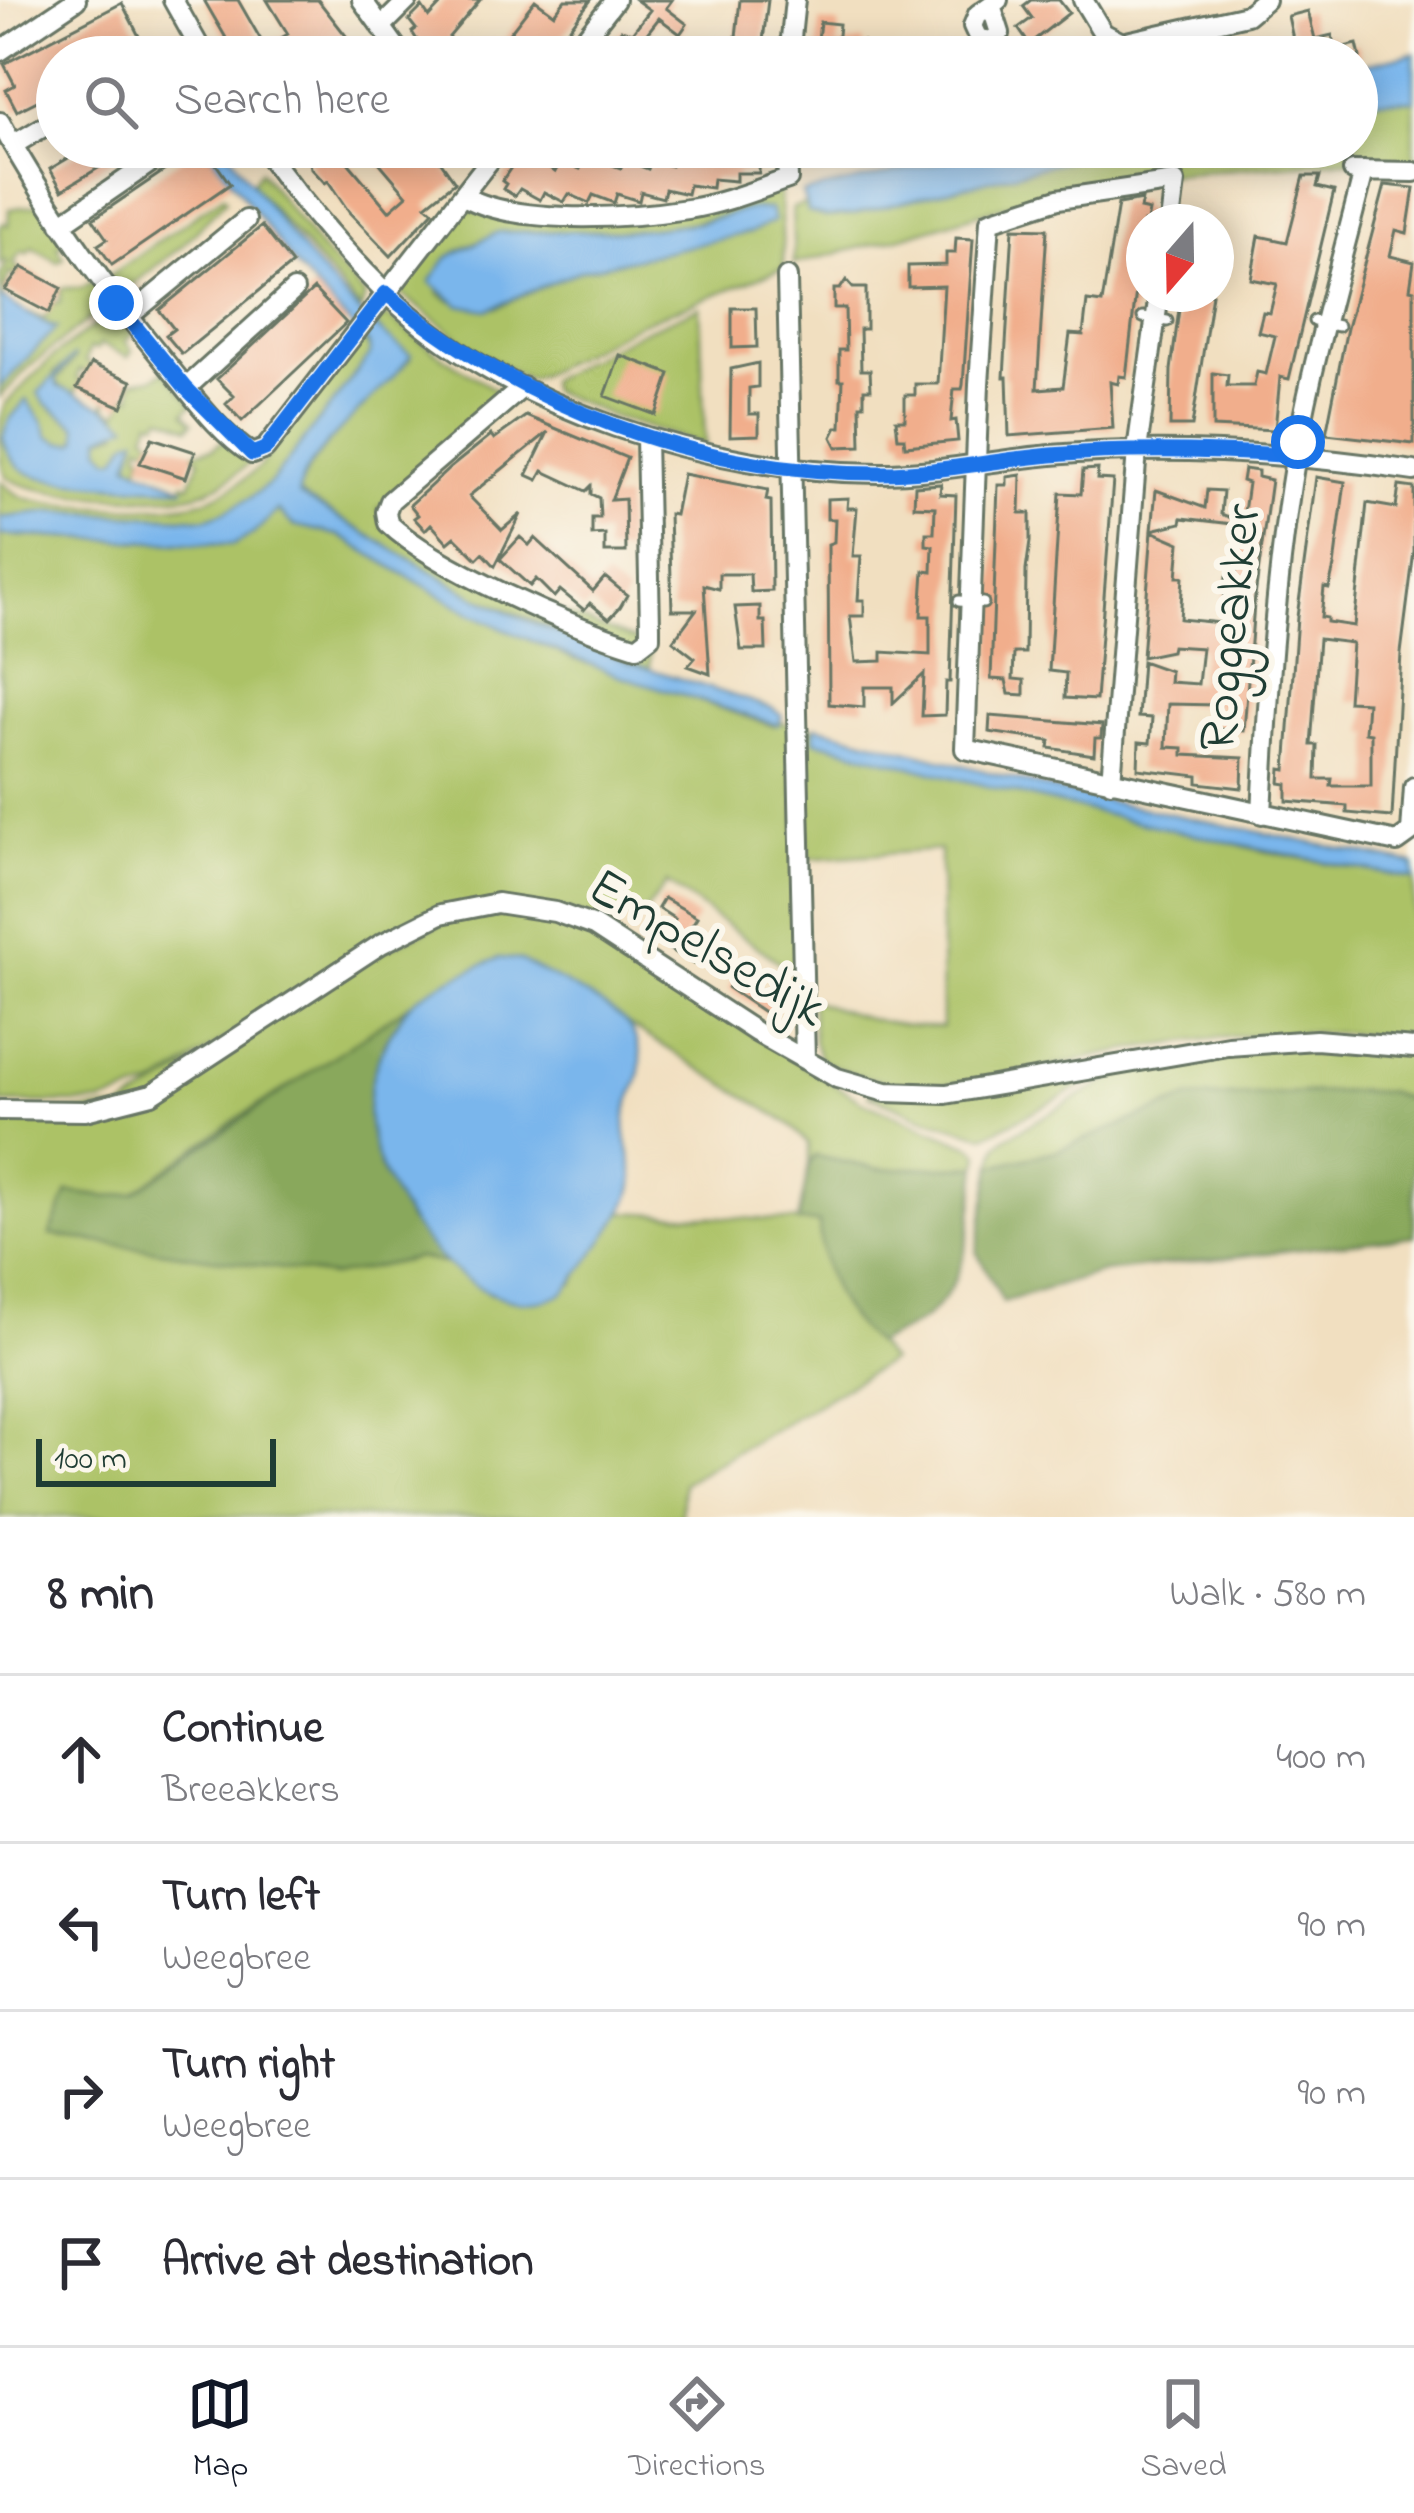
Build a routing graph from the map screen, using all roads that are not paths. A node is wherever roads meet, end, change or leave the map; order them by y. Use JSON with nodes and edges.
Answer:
{"nodes":[{"id":1,"x":76,"y":0,"type":"edge"},
{"id":2,"x":173,"y":0,"type":"edge"},
{"id":3,"x":362,"y":0,"type":"edge"},
{"id":4,"x":408,"y":0,"type":"edge"},
{"id":5,"x":615,"y":0,"type":"edge"},
{"id":6,"x":795,"y":0,"type":"edge"},
{"id":7,"x":1083,"y":0,"type":"edge"},
{"id":8,"x":1265,"y":0,"type":"edge"},
{"id":9,"x":381,"y":27,"type":"junction"},
{"id":10,"x":193,"y":36,"type":"edge"},
{"id":11,"x":388,"y":36,"type":"edge"},
{"id":12,"x":587,"y":36,"type":"edge"},
{"id":13,"x":791,"y":36,"type":"edge"},
{"id":14,"x":1108,"y":36,"type":"edge"},
{"id":15,"x":1153,"y":36,"type":"edge"},
{"id":16,"x":0,"y":51,"type":"edge"},
{"id":17,"x":0,"y":122,"type":"edge"},
{"id":18,"x":36,"y":131,"type":"edge"},
{"id":19,"x":13,"y":145,"type":"junction"},
{"id":20,"x":142,"y":168,"type":"edge"},
{"id":21,"x":280,"y":168,"type":"edge"},
{"id":22,"x":479,"y":168,"type":"edge"},
{"id":23,"x":788,"y":168,"type":"edge"},
{"id":24,"x":1414,"y":172,"type":"edge"},
{"id":25,"x":464,"y":196,"type":"junction"},
{"id":26,"x":1172,"y":204,"type":"edge"},
{"id":27,"x":246,"y":220,"type":"dead end"},
{"id":28,"x":61,"y":224,"type":"junction"},
{"id":29,"x":787,"y":277,"type":"dead end"},
{"id":30,"x":295,"y":290,"type":"dead end"},
{"id":31,"x":386,"y":293,"type":"junction"},
{"id":32,"x":1156,"y":312,"type":"edge"},
{"id":33,"x":128,"y":317,"type":"junction"},
{"id":34,"x":523,"y":387,"type":"junction"},
{"id":35,"x":186,"y":388,"type":"junction"},
{"id":36,"x":646,"y":438,"type":"junction"},
{"id":37,"x":1137,"y":450,"type":"junction"},
{"id":38,"x":1296,"y":456,"type":"junction"},
{"id":39,"x":976,"y":464,"type":"junction"},
{"id":40,"x":792,"y":469,"type":"junction"},
{"id":41,"x":1414,"y":471,"type":"edge"},
{"id":42,"x":1112,"y":782,"type":"junction"},
{"id":43,"x":1414,"y":787,"type":"edge"},
{"id":44,"x":1262,"y":814,"type":"junction"},
{"id":45,"x":1414,"y":1048,"type":"edge"},
{"id":46,"x":805,"y":1060,"type":"junction"},
{"id":47,"x":0,"y":1109,"type":"edge"}],
"edges":[{"from":1,"to":16,"type":"street"},
{"from":2,"to":10,"type":"street"},
{"from":3,"to":9,"type":"street"},
{"from":4,"to":9,"type":"street"},
{"from":5,"to":12,"type":"street"},
{"from":6,"to":13,"type":"street"},
{"from":7,"to":14,"type":"street"},
{"from":8,"to":15,"type":"street"},
{"from":9,"to":11,"type":"street"},
{"from":17,"to":19,"type":"street"},
{"from":18,"to":19,"type":"street"},
{"from":19,"to":28,"type":"street"},
{"from":20,"to":28,"type":"street"},
{"from":21,"to":31,"type":"street"},
{"from":22,"to":25,"type":"street"},
{"from":23,"to":25,"type":"street"},
{"from":24,"to":38,"type":"street","name":"Roggeakker"},
{"from":25,"to":31,"type":"street"},
{"from":26,"to":39,"type":"street"},
{"from":27,"to":33,"type":"street"},
{"from":28,"to":33,"type":"street"},
{"from":29,"to":40,"type":"street"},
{"from":30,"to":35,"type":"street"},
{"from":31,"to":34,"type":"street"},
{"from":31,"to":35,"type":"street"},
{"from":32,"to":37,"type":"street"},
{"from":33,"to":35,"type":"street"},
{"from":34,"to":36,"type":"street"},
{"from":34,"to":36,"type":"street"},
{"from":36,"to":40,"type":"street"},
{"from":37,"to":38,"type":"street"},
{"from":37,"to":39,"type":"street"},
{"from":37,"to":42,"type":"street"},
{"from":38,"to":41,"type":"street"},
{"from":38,"to":44,"type":"street","name":"Roggeakker"},
{"from":39,"to":40,"type":"street"},
{"from":39,"to":42,"type":"street"},
{"from":40,"to":46,"type":"street"},
{"from":42,"to":44,"type":"street"},
{"from":43,"to":44,"type":"street"},
{"from":45,"to":46,"type":"street","name":"Empelsedijk"},
{"from":46,"to":47,"type":"street","name":"Empelsedijk"}]}
